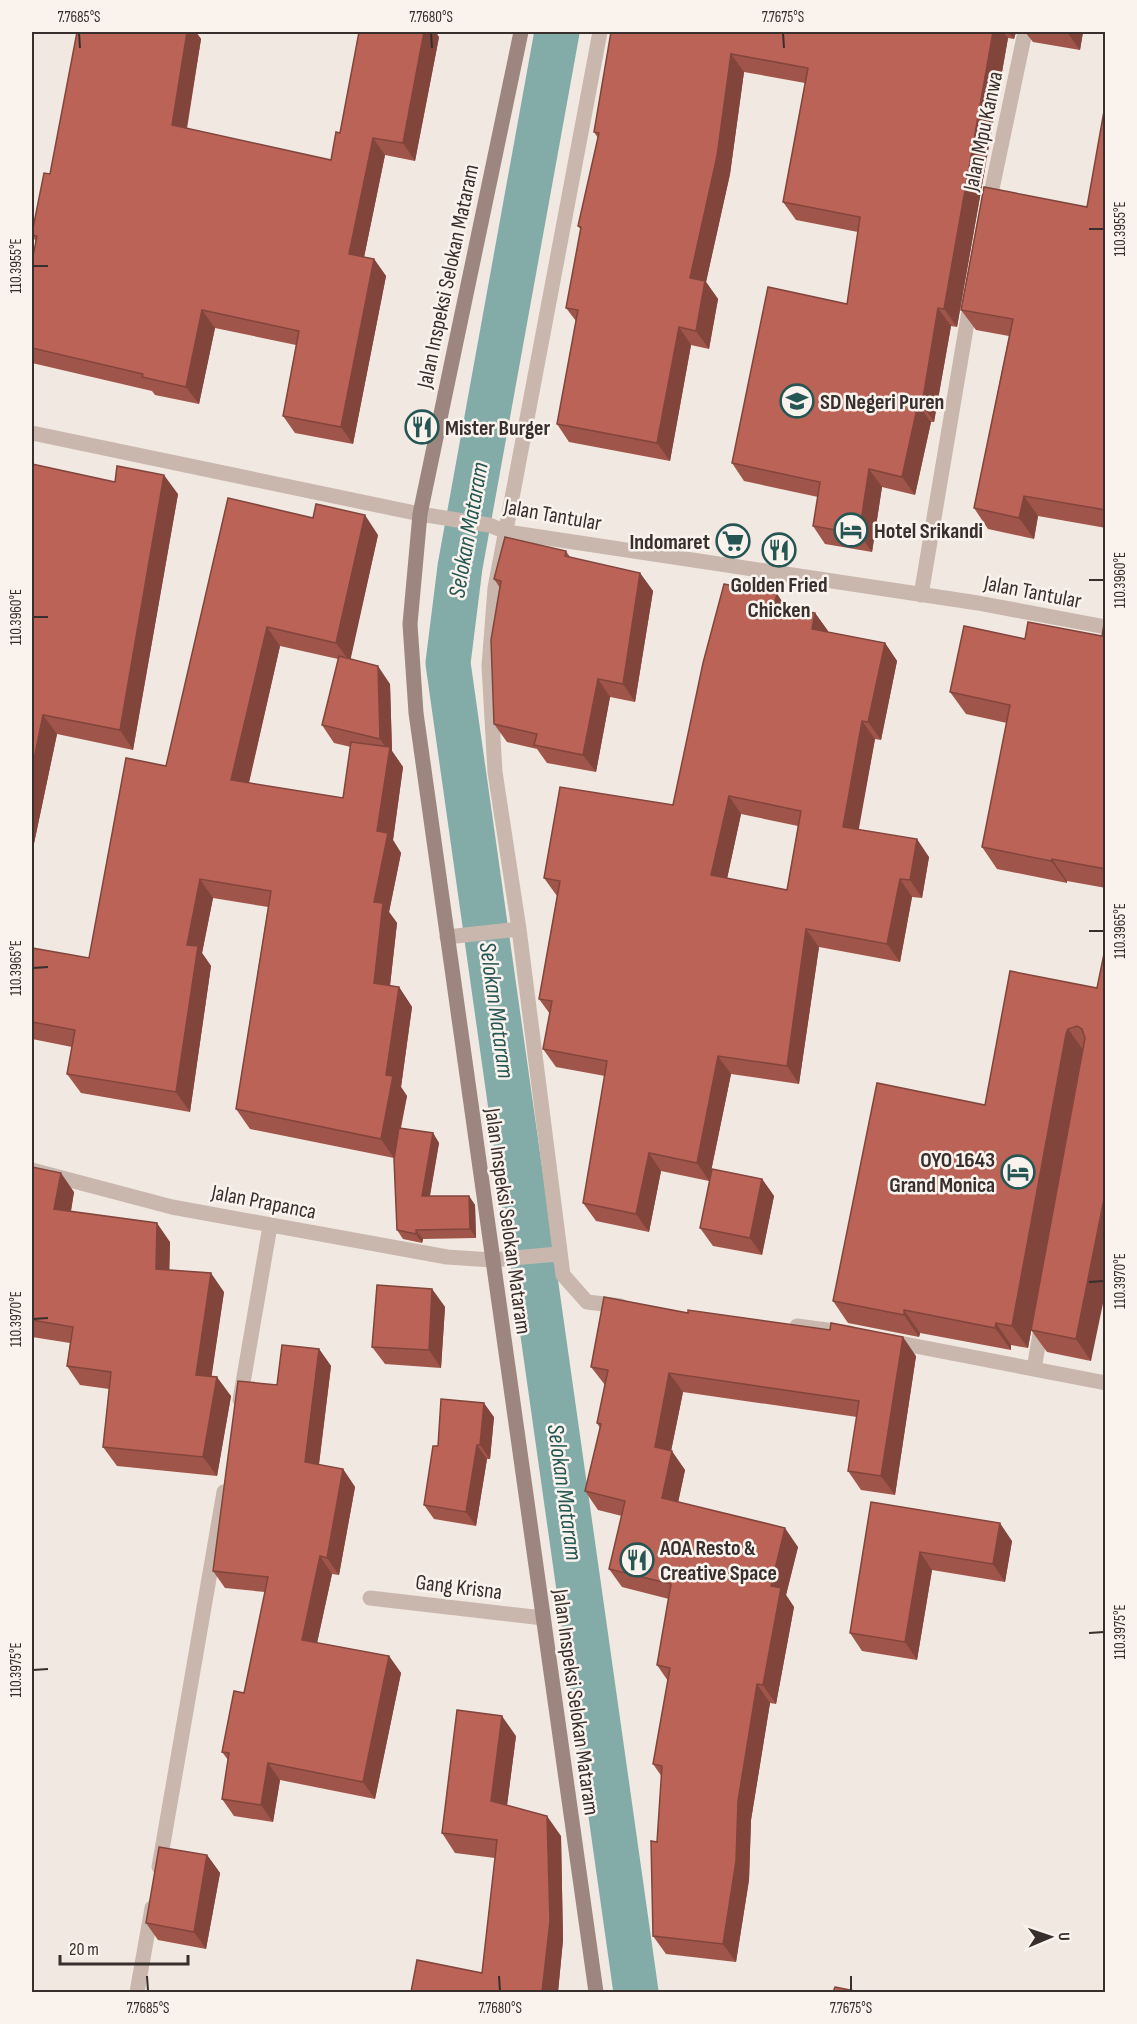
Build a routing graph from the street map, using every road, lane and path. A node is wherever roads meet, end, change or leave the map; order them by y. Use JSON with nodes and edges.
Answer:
{"nodes":[{"id":1,"x":521,"y":32,"type":"edge"},
{"id":2,"x":600,"y":32,"type":"edge"},
{"id":3,"x":1025,"y":32,"type":"edge"},
{"id":4,"x":985,"y":224,"type":"edge"},
{"id":5,"x":974,"y":281,"type":"edge"},
{"id":6,"x":32,"y":433,"type":"edge"},
{"id":7,"x":420,"y":514,"type":"junction"},
{"id":8,"x":507,"y":532,"type":"junction"},
{"id":9,"x":921,"y":595,"type":"junction"},
{"id":10,"x":1106,"y":627,"type":"edge"},
{"id":11,"x":519,"y":928,"type":"junction"},
{"id":12,"x":447,"y":937,"type":"junction"},
{"id":13,"x":32,"y":1170,"type":"edge"},
{"id":14,"x":270,"y":1226,"type":"junction"},
{"id":15,"x":554,"y":1254,"type":"junction"},
{"id":16,"x":492,"y":1260,"type":"junction"},
{"id":17,"x":633,"y":1307,"type":"edge"},
{"id":18,"x":1044,"y":1310,"type":"edge"},
{"id":19,"x":781,"y":1324,"type":"edge"},
{"id":20,"x":1034,"y":1369,"type":"junction"},
{"id":21,"x":1106,"y":1383,"type":"edge"},
{"id":22,"x":238,"y":1412,"type":"edge"},
{"id":23,"x":226,"y":1482,"type":"edge"},
{"id":24,"x":370,"y":1598,"type":"dead end"},
{"id":25,"x":543,"y":1618,"type":"junction"},
{"id":26,"x":138,"y":1992,"type":"edge"},
{"id":27,"x":596,"y":1992,"type":"edge"}],
"edges":[{"from":1,"to":7,"type":"main road","name":"Jalan Inspeksi Selokan Mataram"},
{"from":2,"to":8,"type":"street"},
{"from":3,"to":4,"type":"street","name":"Jalan Mpu Kanwa"},
{"from":5,"to":9,"type":"street"},
{"from":6,"to":7,"type":"street","name":"Jalan Tantular"},
{"from":7,"to":8,"type":"street","name":"Jalan Tantular"},
{"from":7,"to":12,"type":"main road","name":"Jalan Inspeksi Selokan Mataram"},
{"from":8,"to":9,"type":"street","name":"Jalan Tantular"},
{"from":8,"to":11,"type":"street"},
{"from":9,"to":10,"type":"street","name":"Jalan Tantular"},
{"from":11,"to":12,"type":"street"},
{"from":11,"to":15,"type":"street"},
{"from":12,"to":16,"type":"main road","name":"Jalan Inspeksi Selokan Mataram"},
{"from":13,"to":14,"type":"street","name":"Jalan Prapanca"},
{"from":14,"to":16,"type":"street","name":"Jalan Prapanca"},
{"from":14,"to":22,"type":"street"},
{"from":15,"to":16,"type":"street","name":"Jalan Prapanca"},
{"from":15,"to":17,"type":"street"},
{"from":16,"to":25,"type":"main road","name":"Jalan Inspeksi Selokan Mataram"},
{"from":18,"to":20,"type":"street"},
{"from":19,"to":20,"type":"street"},
{"from":20,"to":21,"type":"street"},
{"from":23,"to":26,"type":"street"},
{"from":24,"to":25,"type":"street","name":"Gang Krisna"},
{"from":25,"to":27,"type":"main road","name":"Jalan Inspeksi Selokan Mataram"}]}
